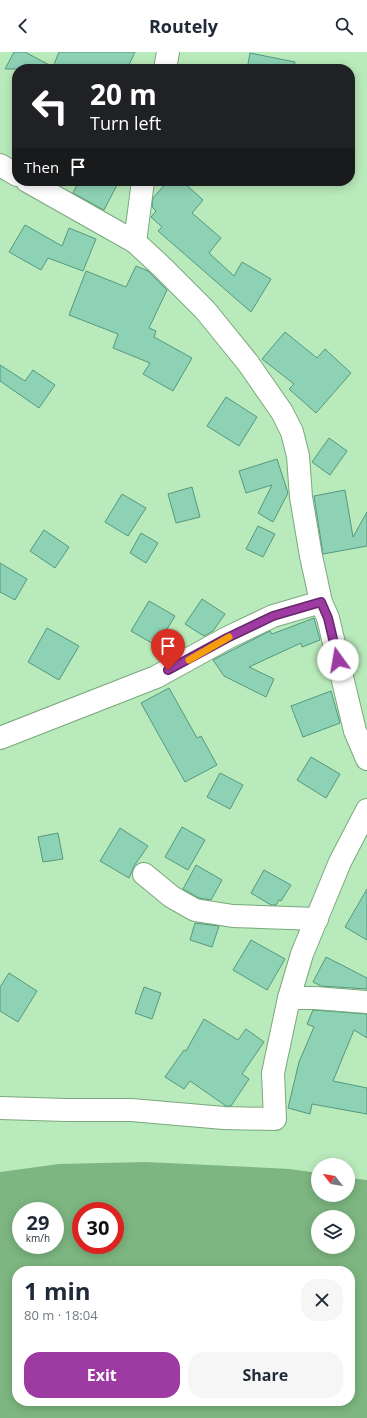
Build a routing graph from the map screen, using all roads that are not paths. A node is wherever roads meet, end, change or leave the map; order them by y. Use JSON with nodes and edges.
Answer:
{"nodes":[{"id":1,"x":168,"y":52,"type":"edge"},
{"id":2,"x":166,"y":64,"type":"edge"},
{"id":3,"x":0,"y":165,"type":"edge"},
{"id":4,"x":12,"y":172,"type":"edge"},
{"id":5,"x":36,"y":186,"type":"edge"},
{"id":6,"x":142,"y":186,"type":"edge"},
{"id":7,"x":135,"y":242,"type":"junction"},
{"id":8,"x":321,"y":602,"type":"junction"},
{"id":9,"x":0,"y":738,"type":"edge"},
{"id":10,"x":367,"y":759,"type":"edge"},
{"id":11,"x":367,"y":810,"type":"edge"},
{"id":12,"x":144,"y":874,"type":"dead end"},
{"id":13,"x":317,"y":919,"type":"junction"},
{"id":14,"x":290,"y":998,"type":"junction"},
{"id":15,"x":367,"y":1002,"type":"edge"},
{"id":16,"x":0,"y":1108,"type":"edge"}],
"edges":[{"from":1,"to":2,"type":"street"},
{"from":3,"to":4,"type":"street"},
{"from":5,"to":7,"type":"street"},
{"from":6,"to":7,"type":"street"},
{"from":7,"to":8,"type":"street"},
{"from":8,"to":9,"type":"street"},
{"from":8,"to":10,"type":"street"},
{"from":11,"to":13,"type":"street"},
{"from":12,"to":13,"type":"street"},
{"from":13,"to":14,"type":"street"},
{"from":14,"to":15,"type":"street"},
{"from":14,"to":16,"type":"street"}]}
